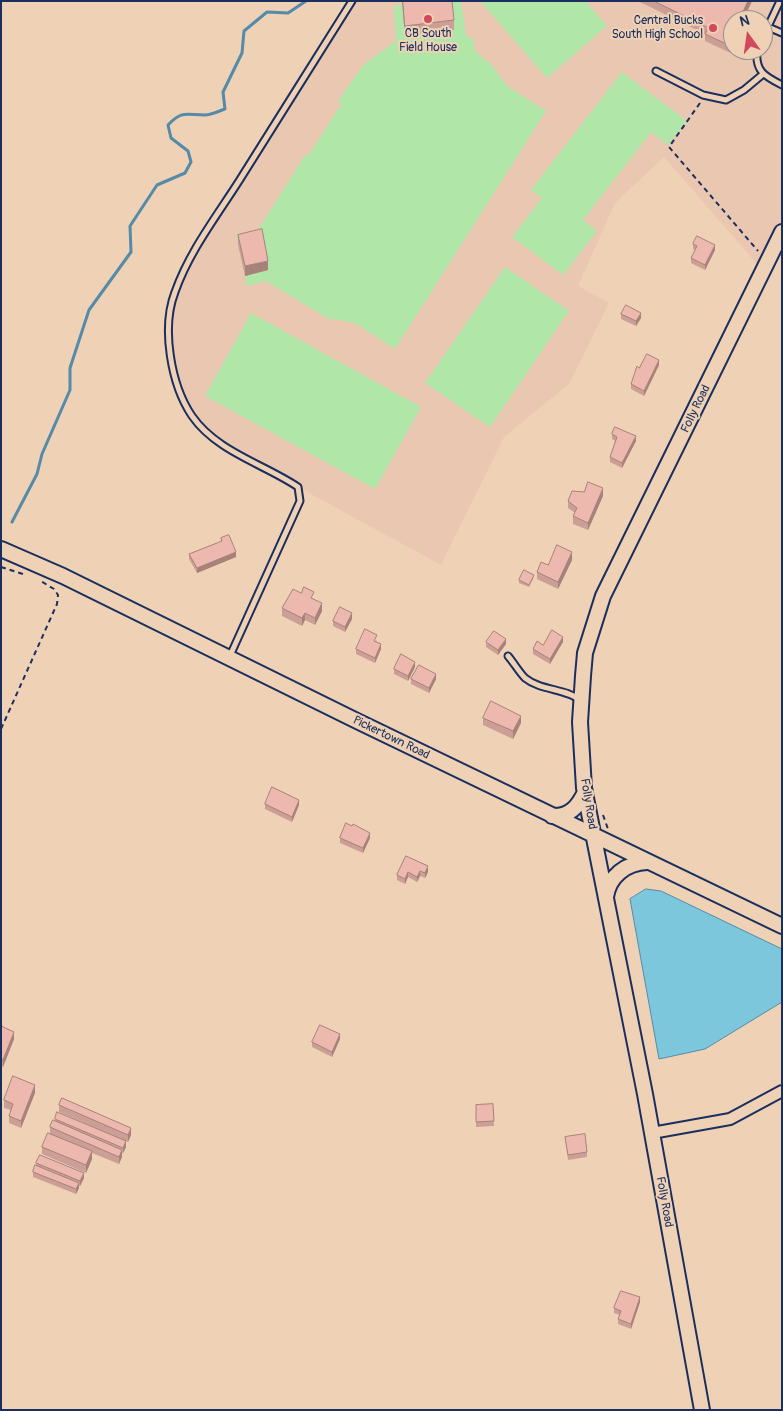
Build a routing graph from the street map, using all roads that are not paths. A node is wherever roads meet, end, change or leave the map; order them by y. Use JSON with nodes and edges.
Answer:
{"nodes":[{"id":1,"x":352,"y":1,"type":"edge"},
{"id":2,"x":780,"y":1,"type":"edge"},
{"id":3,"x":773,"y":16,"type":"edge"},
{"id":4,"x":756,"y":60,"type":"edge"},
{"id":5,"x":656,"y":71,"type":"dead end"},
{"id":6,"x":762,"y":75,"type":"junction"},
{"id":7,"x":782,"y":86,"type":"edge"},
{"id":8,"x":782,"y":232,"type":"edge"},
{"id":9,"x":1,"y":549,"type":"edge"},
{"id":10,"x":508,"y":656,"type":"dead end"},
{"id":11,"x":229,"y":658,"type":"junction"},
{"id":12,"x":581,"y":700,"type":"junction"},
{"id":13,"x":585,"y":792,"type":"junction"},
{"id":14,"x":552,"y":816,"type":"junction"},
{"id":15,"x":593,"y":836,"type":"junction"},
{"id":16,"x":647,"y":862,"type":"junction"},
{"id":17,"x":606,"y":901,"type":"junction"},
{"id":18,"x":782,"y":926,"type":"edge"},
{"id":19,"x":782,"y":1090,"type":"edge"},
{"id":20,"x":652,"y":1133,"type":"junction"},
{"id":21,"x":702,"y":1410,"type":"edge"}],
"edges":[{"from":1,"to":11,"type":"lane"},
{"from":2,"to":3,"type":"lane"},
{"from":4,"to":6,"type":"lane"},
{"from":5,"to":6,"type":"lane"},
{"from":6,"to":7,"type":"lane"},
{"from":8,"to":12,"type":"street","name":"Folly Road"},
{"from":9,"to":11,"type":"street","name":"Pickertown Road"},
{"from":10,"to":12,"type":"lane"},
{"from":11,"to":14,"type":"street","name":"Pickertown Road"},
{"from":12,"to":13,"type":"street","name":"Folly Road"},
{"from":13,"to":14,"type":"street"},
{"from":13,"to":15,"type":"street","name":"Folly Road"},
{"from":14,"to":15,"type":"street","name":"Pickertown Road"},
{"from":15,"to":16,"type":"street","name":"Pickertown Road"},
{"from":15,"to":17,"type":"street","name":"Folly Road"},
{"from":16,"to":17,"type":"street"},
{"from":16,"to":18,"type":"street","name":"Pickertown Road"},
{"from":17,"to":20,"type":"street","name":"Folly Road"},
{"from":19,"to":20,"type":"street"},
{"from":20,"to":21,"type":"street","name":"Folly Road"}]}
